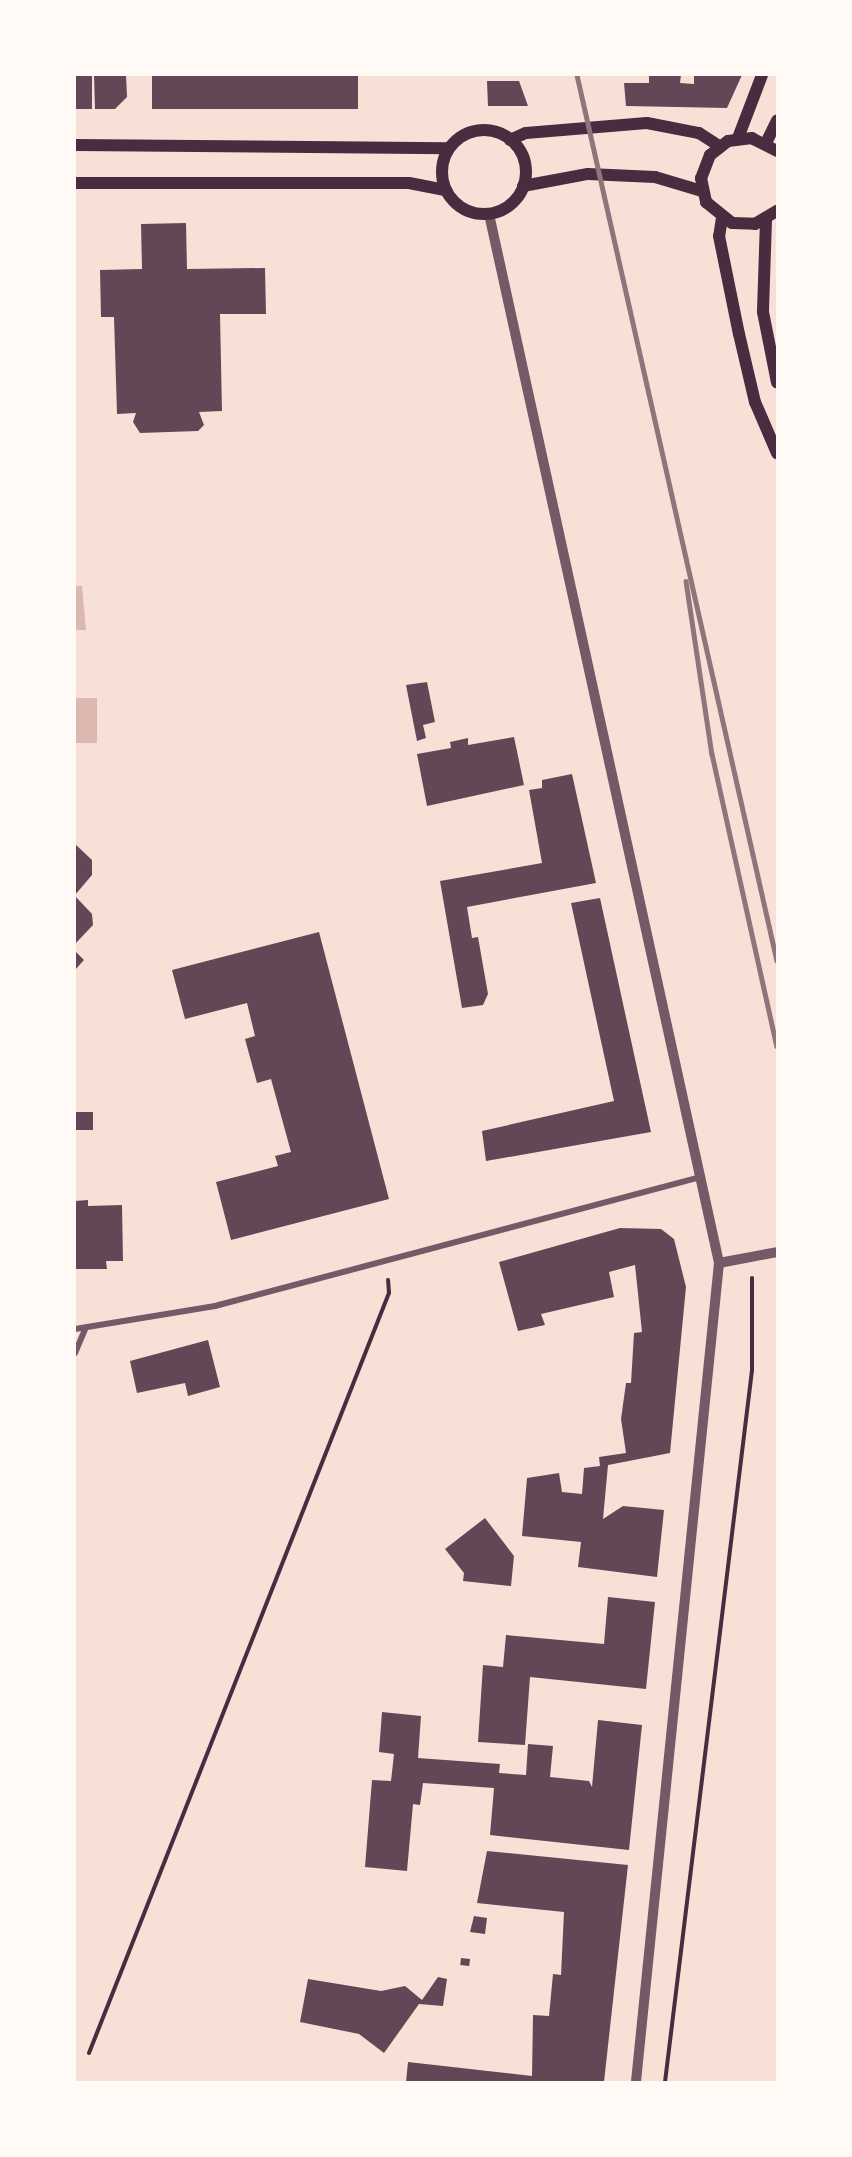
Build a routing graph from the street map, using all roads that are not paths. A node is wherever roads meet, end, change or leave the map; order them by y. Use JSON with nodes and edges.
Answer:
{"nodes":[{"id":1,"x":762,"y":75,"type":"edge"},
{"id":2,"x":777,"y":120,"type":"edge"},
{"id":3,"x":738,"y":138,"type":"junction"},
{"id":4,"x":510,"y":140,"type":"junction"},
{"id":5,"x":766,"y":142,"type":"junction"},
{"id":6,"x":75,"y":145,"type":"edge"},
{"id":7,"x":719,"y":146,"type":"junction"},
{"id":8,"x":449,"y":148,"type":"junction"},
{"id":9,"x":777,"y":152,"type":"edge"},
{"id":10,"x":75,"y":183,"type":"edge"},
{"id":11,"x":523,"y":186,"type":"junction"},
{"id":12,"x":446,"y":190,"type":"junction"},
{"id":13,"x":702,"y":191,"type":"junction"},
{"id":14,"x":777,"y":211,"type":"edge"},
{"id":15,"x":489,"y":214,"type":"junction"},
{"id":16,"x":722,"y":218,"type":"junction"},
{"id":17,"x":766,"y":220,"type":"junction"},
{"id":18,"x":777,"y":383,"type":"edge"},
{"id":19,"x":777,"y":453,"type":"edge"},
{"id":20,"x":701,"y":1177,"type":"junction"},
{"id":21,"x":777,"y":1252,"type":"edge"},
{"id":22,"x":719,"y":1263,"type":"junction"},
{"id":23,"x":75,"y":1329,"type":"edge"},
{"id":24,"x":85,"y":1329,"type":"junction"},
{"id":25,"x":75,"y":1353,"type":"edge"},
{"id":26,"x":636,"y":2082,"type":"edge"}],
"edges":[{"from":1,"to":3,"type":"main road"},
{"from":2,"to":5,"type":"main road"},
{"from":3,"to":5,"type":"main road"},
{"from":3,"to":7,"type":"main road"},
{"from":4,"to":7,"type":"main road"},
{"from":4,"to":8,"type":"main road"},
{"from":4,"to":11,"type":"main road"},
{"from":5,"to":9,"type":"main road"},
{"from":6,"to":8,"type":"main road"},
{"from":7,"to":13,"type":"main road"},
{"from":8,"to":12,"type":"main road"},
{"from":10,"to":12,"type":"main road"},
{"from":11,"to":13,"type":"main road"},
{"from":11,"to":15,"type":"main road"},
{"from":12,"to":15,"type":"main road"},
{"from":13,"to":16,"type":"main road"},
{"from":14,"to":17,"type":"main road"},
{"from":15,"to":20,"type":"street"},
{"from":16,"to":17,"type":"main road"},
{"from":16,"to":19,"type":"main road"},
{"from":17,"to":18,"type":"main road"},
{"from":20,"to":22,"type":"street"},
{"from":20,"to":24,"type":"street"},
{"from":21,"to":22,"type":"street"},
{"from":22,"to":26,"type":"street"},
{"from":23,"to":24,"type":"street"},
{"from":24,"to":25,"type":"street"}]}
